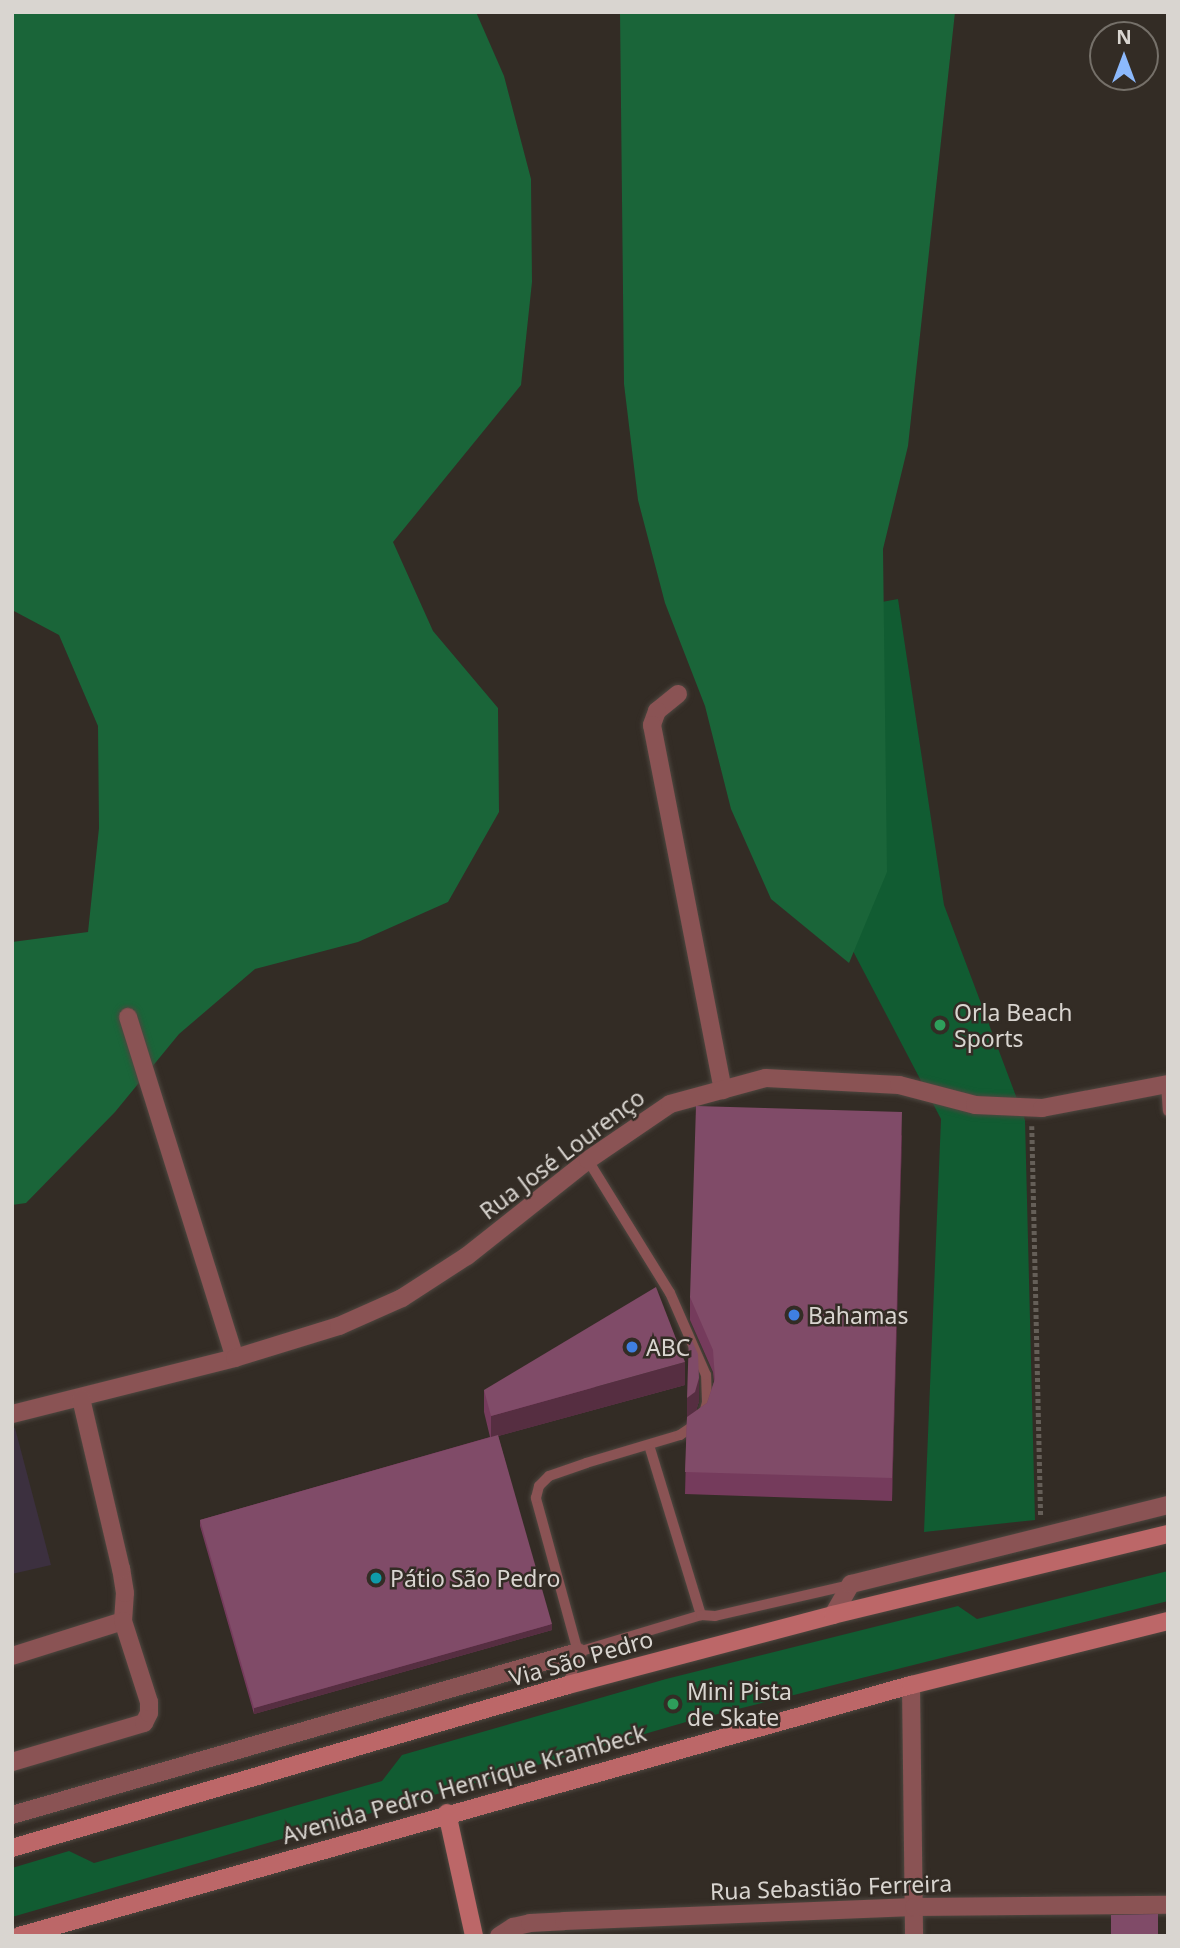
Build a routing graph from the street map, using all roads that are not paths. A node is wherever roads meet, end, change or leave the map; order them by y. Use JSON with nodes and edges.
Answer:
{"nodes":[{"id":1,"x":678,"y":694,"type":"dead end"},
{"id":2,"x":128,"y":1017,"type":"dead end"},
{"id":3,"x":1167,"y":1084,"type":"edge"},
{"id":4,"x":723,"y":1090,"type":"junction"},
{"id":5,"x":1168,"y":1111,"type":"edge"},
{"id":6,"x":588,"y":1160,"type":"junction"},
{"id":7,"x":235,"y":1358,"type":"junction"},
{"id":8,"x":81,"y":1399,"type":"junction"},
{"id":9,"x":12,"y":1414,"type":"edge"},
{"id":10,"x":649,"y":1445,"type":"junction"},
{"id":11,"x":1168,"y":1505,"type":"edge"},
{"id":12,"x":1168,"y":1534,"type":"edge"},
{"id":13,"x":852,"y":1584,"type":"junction"},
{"id":14,"x":701,"y":1615,"type":"junction"},
{"id":15,"x":832,"y":1615,"type":"junction"},
{"id":16,"x":1168,"y":1621,"type":"edge"},
{"id":17,"x":123,"y":1622,"type":"junction"},
{"id":18,"x":578,"y":1652,"type":"junction"},
{"id":19,"x":12,"y":1656,"type":"edge"},
{"id":20,"x":568,"y":1685,"type":"junction"},
{"id":21,"x":911,"y":1685,"type":"junction"},
{"id":22,"x":12,"y":1762,"type":"edge"},
{"id":23,"x":447,"y":1813,"type":"junction"},
{"id":24,"x":12,"y":1815,"type":"edge"},
{"id":25,"x":12,"y":1848,"type":"edge"},
{"id":26,"x":1168,"y":1905,"type":"edge"},
{"id":27,"x":914,"y":1907,"type":"junction"},
{"id":28,"x":19,"y":1936,"type":"edge"},
{"id":29,"x":474,"y":1936,"type":"edge"},
{"id":30,"x":499,"y":1936,"type":"edge"},
{"id":31,"x":914,"y":1936,"type":"edge"}],
"edges":[{"from":1,"to":4,"type":"street"},
{"from":2,"to":7,"type":"street"},
{"from":3,"to":4,"type":"street","name":"Rua José Lourenço"},
{"from":3,"to":5,"type":"lane"},
{"from":4,"to":6,"type":"street","name":"Rua José Lourenço"},
{"from":6,"to":7,"type":"street","name":"Rua José Lourenço"},
{"from":6,"to":10,"type":"lane"},
{"from":7,"to":8,"type":"street","name":"Rua José Lourenço"},
{"from":8,"to":9,"type":"street","name":"Rua José Lourenço"},
{"from":8,"to":17,"type":"street"},
{"from":10,"to":14,"type":"lane"},
{"from":10,"to":18,"type":"lane"},
{"from":11,"to":13,"type":"street"},
{"from":12,"to":15,"type":"main road","name":"Via São Pedro"},
{"from":13,"to":14,"type":"lane"},
{"from":13,"to":15,"type":"street"},
{"from":14,"to":18,"type":"lane"},
{"from":15,"to":20,"type":"main road","name":"Via São Pedro"},
{"from":16,"to":21,"type":"main road","name":"Avenida Pedro Henrique Krambeck"},
{"from":17,"to":19,"type":"street"},
{"from":17,"to":22,"type":"street"},
{"from":18,"to":20,"type":"lane"},
{"from":18,"to":24,"type":"street"},
{"from":20,"to":25,"type":"main road","name":"Via São Pedro"},
{"from":21,"to":23,"type":"main road","name":"Avenida Pedro Henrique Krambeck"},
{"from":21,"to":27,"type":"street"},
{"from":23,"to":28,"type":"main road","name":"Avenida Pedro Henrique Krambeck"},
{"from":23,"to":29,"type":"main road"},
{"from":26,"to":27,"type":"street","name":"Rua Sebastião Ferreira"},
{"from":27,"to":30,"type":"street","name":"Rua Sebastião Ferreira"},
{"from":27,"to":31,"type":"street"}]}
